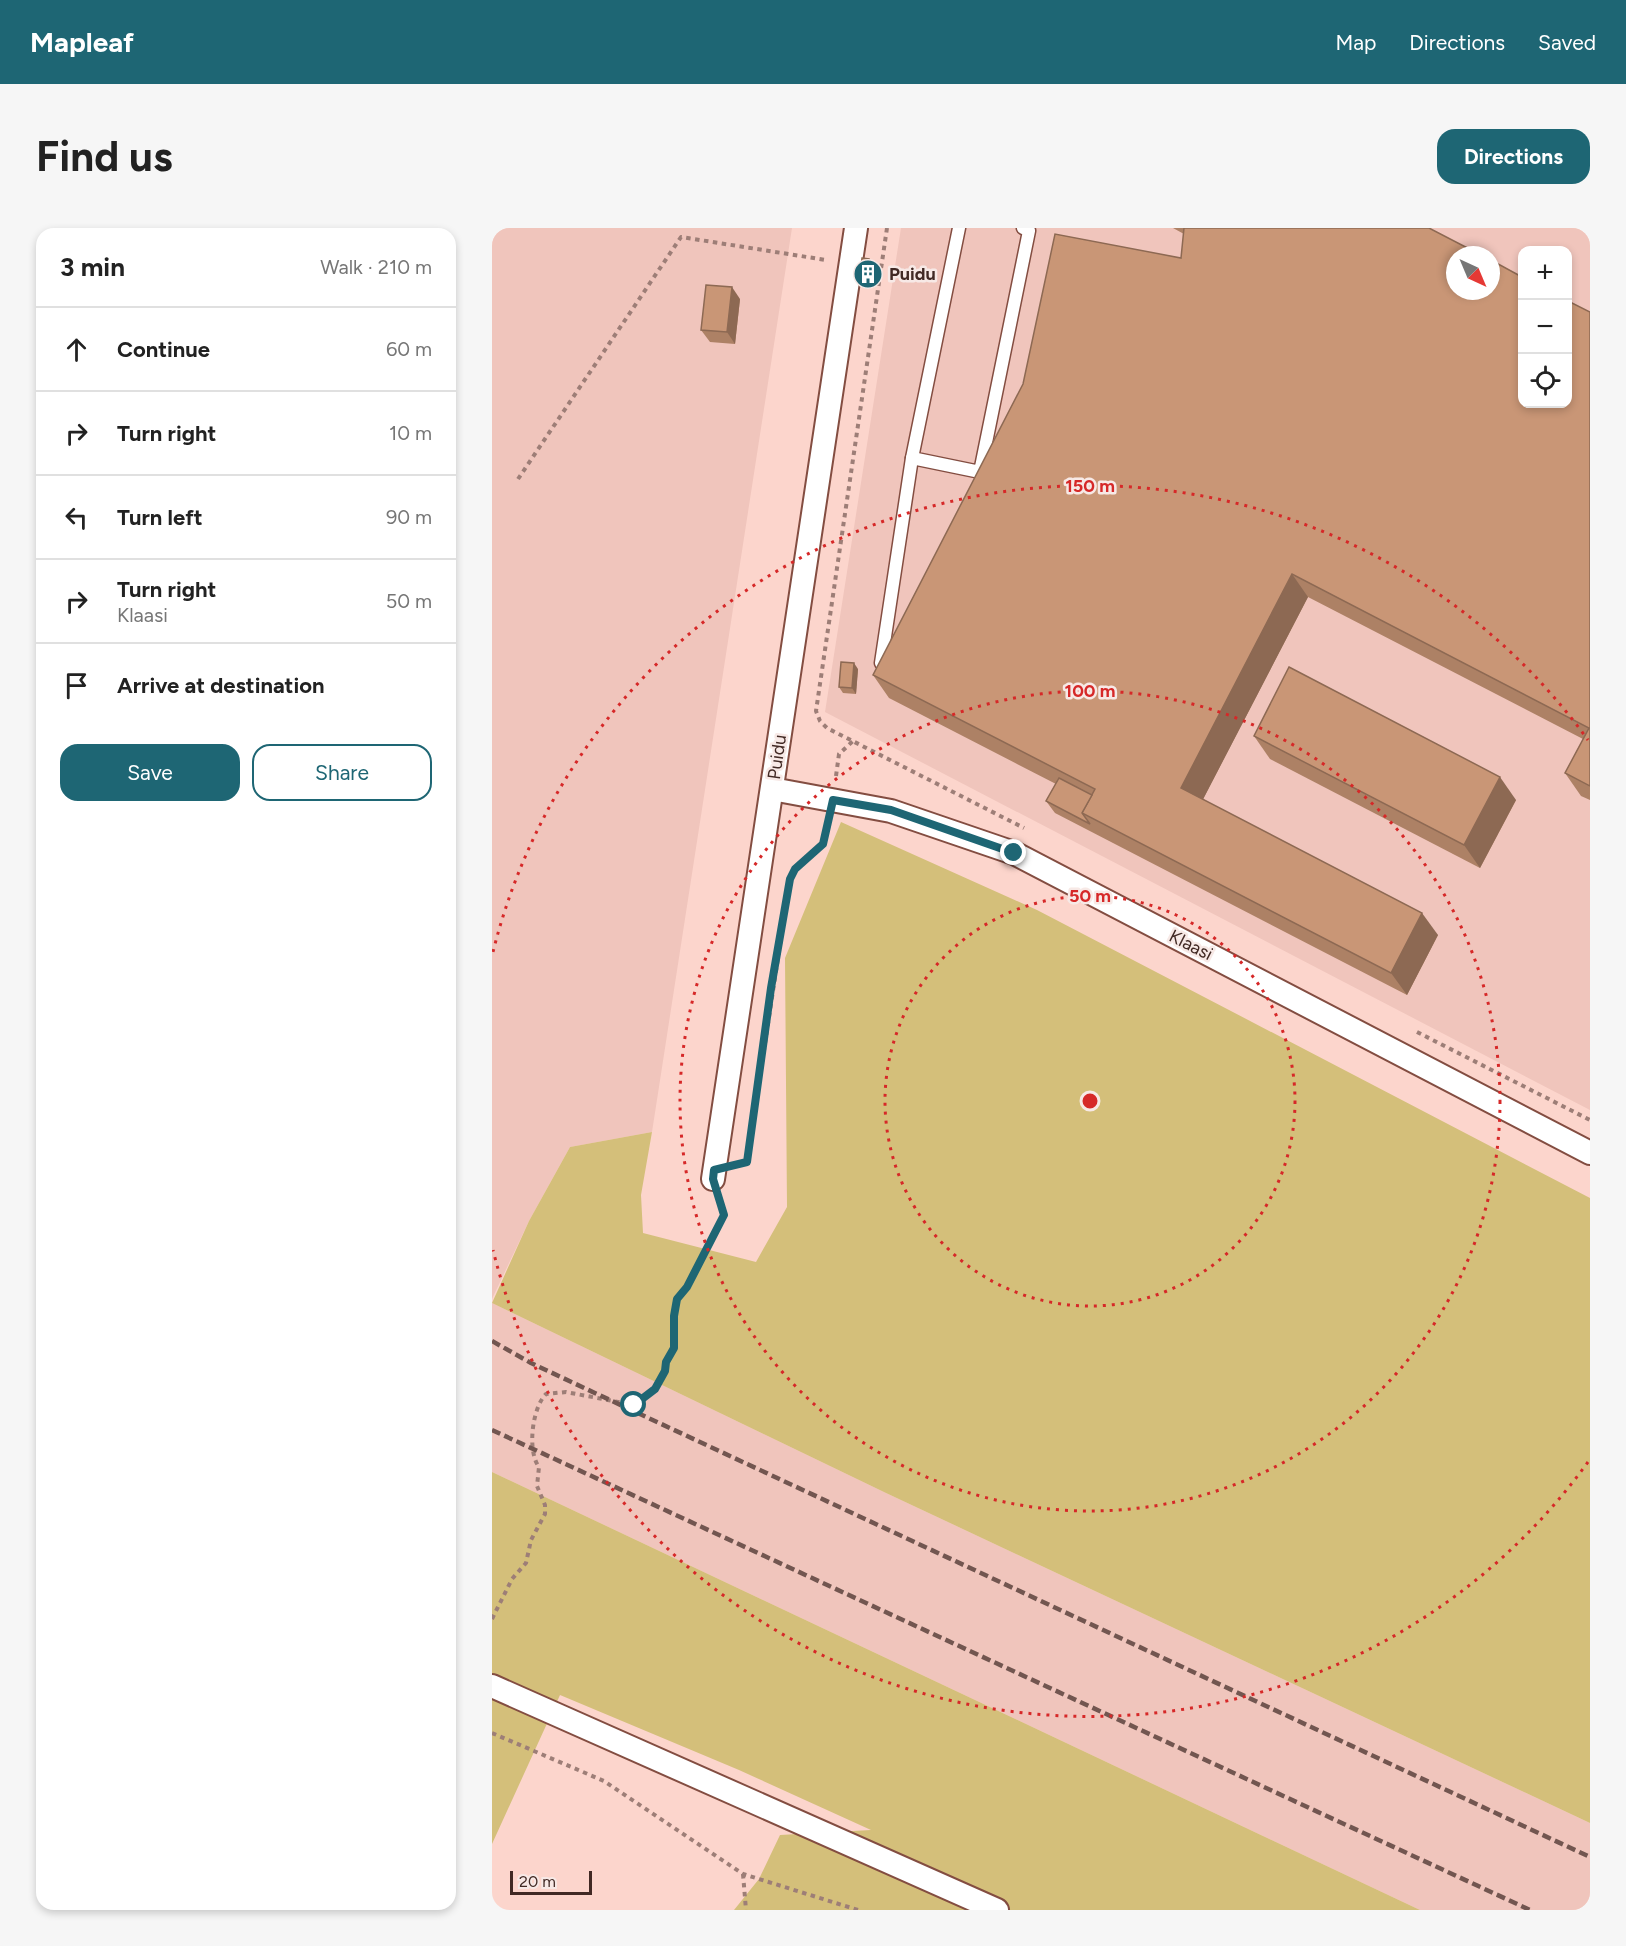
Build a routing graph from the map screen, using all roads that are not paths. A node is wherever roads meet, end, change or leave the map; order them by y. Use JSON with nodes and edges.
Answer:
{"nodes":[{"id":1,"x":856,"y":228,"type":"edge"},
{"id":2,"x":959,"y":228,"type":"edge"},
{"id":3,"x":1027,"y":229,"type":"edge"},
{"id":4,"x":912,"y":458,"type":"junction"},
{"id":5,"x":881,"y":663,"type":"edge"},
{"id":6,"x":772,"y":789,"type":"junction"},
{"id":7,"x":1590,"y":1153,"type":"edge"},
{"id":8,"x":714,"y":1175,"type":"road end"},
{"id":9,"x":492,"y":1686,"type":"edge"},
{"id":10,"x":997,"y":1910,"type":"edge"}],
"edges":[{"from":1,"to":6,"type":"street","name":"Puidu"},
{"from":2,"to":4,"type":"lane"},
{"from":3,"to":4,"type":"lane"},
{"from":4,"to":5,"type":"lane"},
{"from":6,"to":7,"type":"street","name":"Klaasi"},
{"from":6,"to":8,"type":"street","name":"Puidu"},
{"from":9,"to":10,"type":"street"}]}
